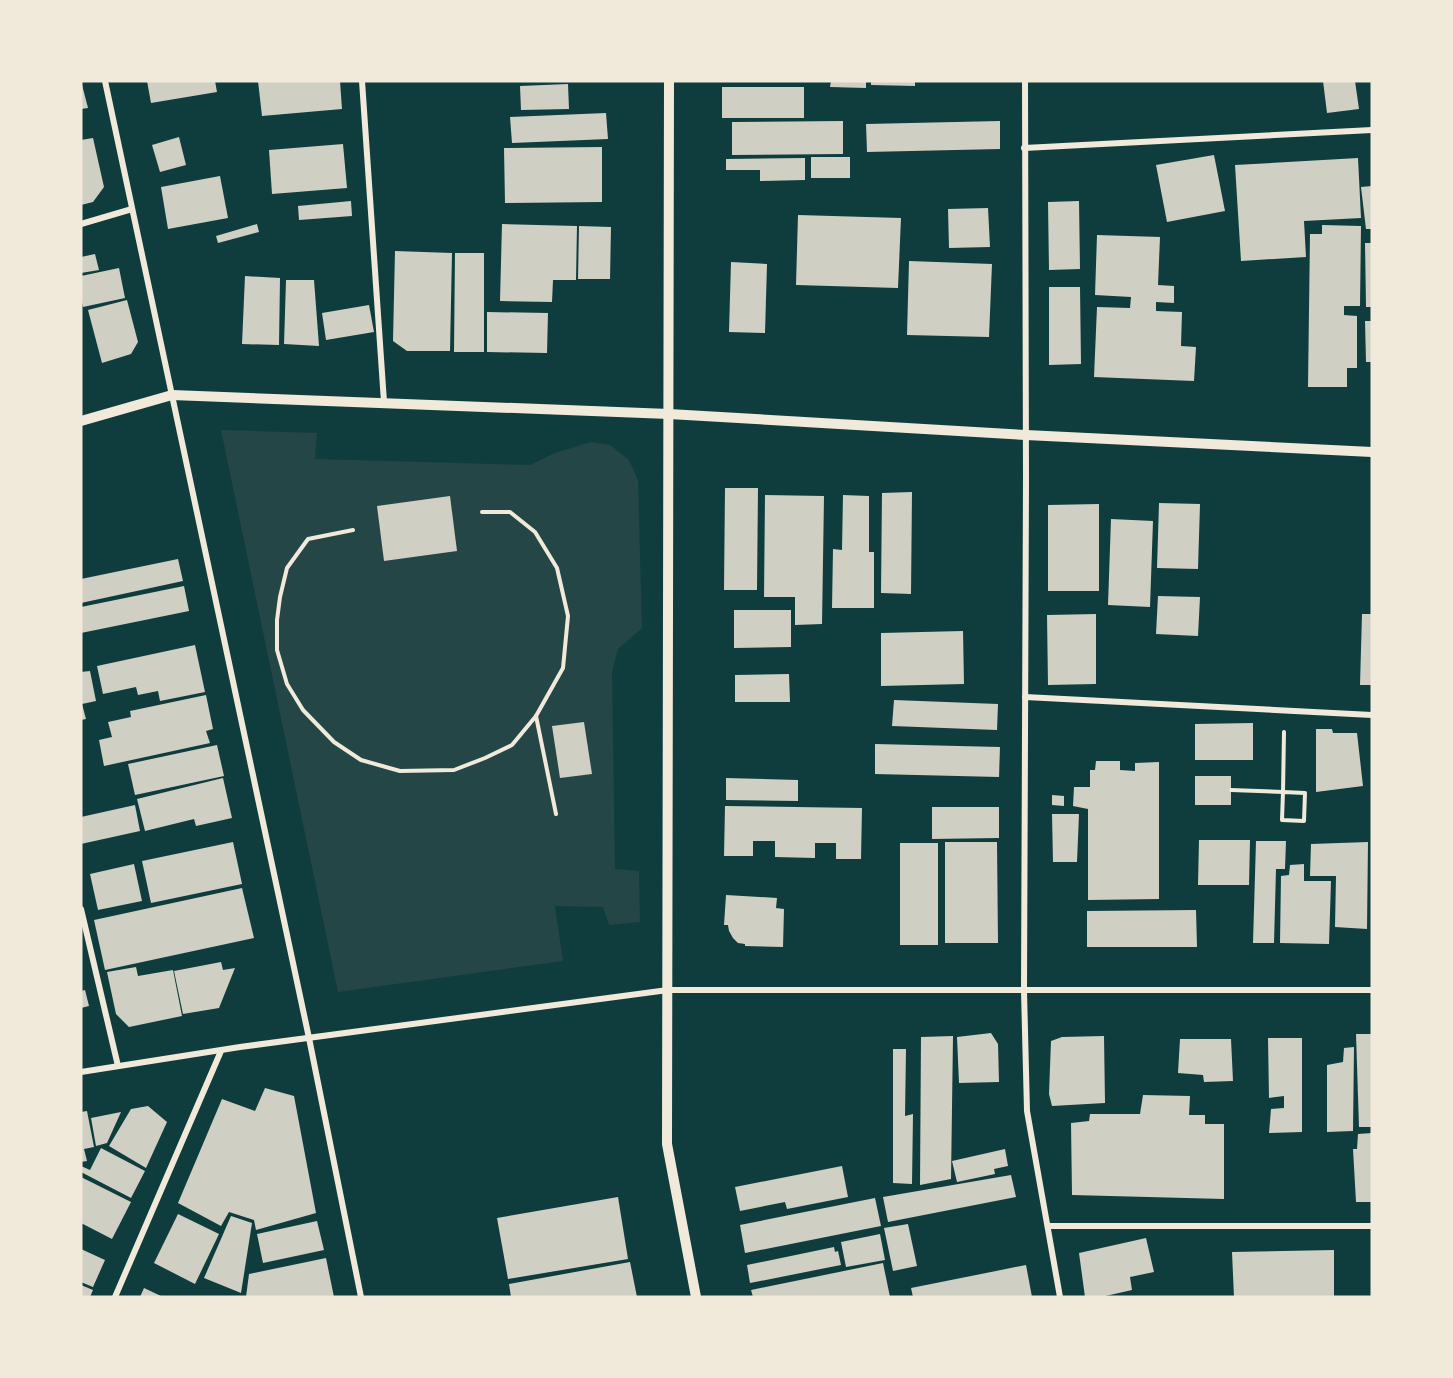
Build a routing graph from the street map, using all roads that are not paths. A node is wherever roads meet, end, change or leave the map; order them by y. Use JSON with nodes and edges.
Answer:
{"nodes":[{"id":1,"x":105,"y":81,"type":"edge"},
{"id":2,"x":362,"y":81,"type":"edge"},
{"id":3,"x":669,"y":81,"type":"edge"},
{"id":4,"x":1025,"y":81,"type":"edge"},
{"id":5,"x":1372,"y":130,"type":"edge"},
{"id":6,"x":1024,"y":148,"type":"junction"},
{"id":7,"x":132,"y":208,"type":"junction"},
{"id":8,"x":81,"y":224,"type":"edge"},
{"id":9,"x":172,"y":395,"type":"junction"},
{"id":10,"x":384,"y":402,"type":"junction"},
{"id":11,"x":669,"y":414,"type":"junction"},
{"id":12,"x":81,"y":422,"type":"edge"},
{"id":13,"x":1026,"y":435,"type":"junction"},
{"id":14,"x":1372,"y":452,"type":"edge"},
{"id":15,"x":1025,"y":697,"type":"junction"},
{"id":16,"x":1372,"y":715,"type":"edge"},
{"id":17,"x":81,"y":909,"type":"edge"},
{"id":18,"x":668,"y":990,"type":"junction"},
{"id":19,"x":1372,"y":990,"type":"edge"},
{"id":20,"x":1024,"y":991,"type":"junction"},
{"id":21,"x":309,"y":1038,"type":"junction"},
{"id":22,"x":221,"y":1051,"type":"junction"},
{"id":23,"x":118,"y":1066,"type":"junction"},
{"id":24,"x":81,"y":1072,"type":"edge"},
{"id":25,"x":1048,"y":1226,"type":"junction"},
{"id":26,"x":1372,"y":1226,"type":"edge"},
{"id":27,"x":115,"y":1297,"type":"edge"},
{"id":28,"x":361,"y":1297,"type":"edge"},
{"id":29,"x":696,"y":1297,"type":"edge"},
{"id":30,"x":1060,"y":1297,"type":"edge"}],
"edges":[{"from":1,"to":7,"type":"street"},
{"from":2,"to":10,"type":"street"},
{"from":3,"to":11,"type":"street"},
{"from":4,"to":6,"type":"street"},
{"from":5,"to":6,"type":"street"},
{"from":6,"to":13,"type":"street"},
{"from":7,"to":8,"type":"street"},
{"from":7,"to":9,"type":"street"},
{"from":9,"to":10,"type":"street"},
{"from":9,"to":12,"type":"street"},
{"from":9,"to":21,"type":"street"},
{"from":10,"to":11,"type":"street"},
{"from":11,"to":13,"type":"street"},
{"from":11,"to":18,"type":"street"},
{"from":13,"to":14,"type":"street"},
{"from":13,"to":15,"type":"street"},
{"from":15,"to":16,"type":"street"},
{"from":15,"to":20,"type":"street"},
{"from":17,"to":23,"type":"street"},
{"from":18,"to":20,"type":"street"},
{"from":18,"to":21,"type":"street"},
{"from":18,"to":29,"type":"street"},
{"from":19,"to":20,"type":"street"},
{"from":20,"to":25,"type":"street"},
{"from":21,"to":22,"type":"street"},
{"from":21,"to":28,"type":"street"},
{"from":22,"to":23,"type":"street"},
{"from":22,"to":27,"type":"street"},
{"from":23,"to":24,"type":"street"},
{"from":25,"to":26,"type":"street"},
{"from":25,"to":30,"type":"street"}]}
